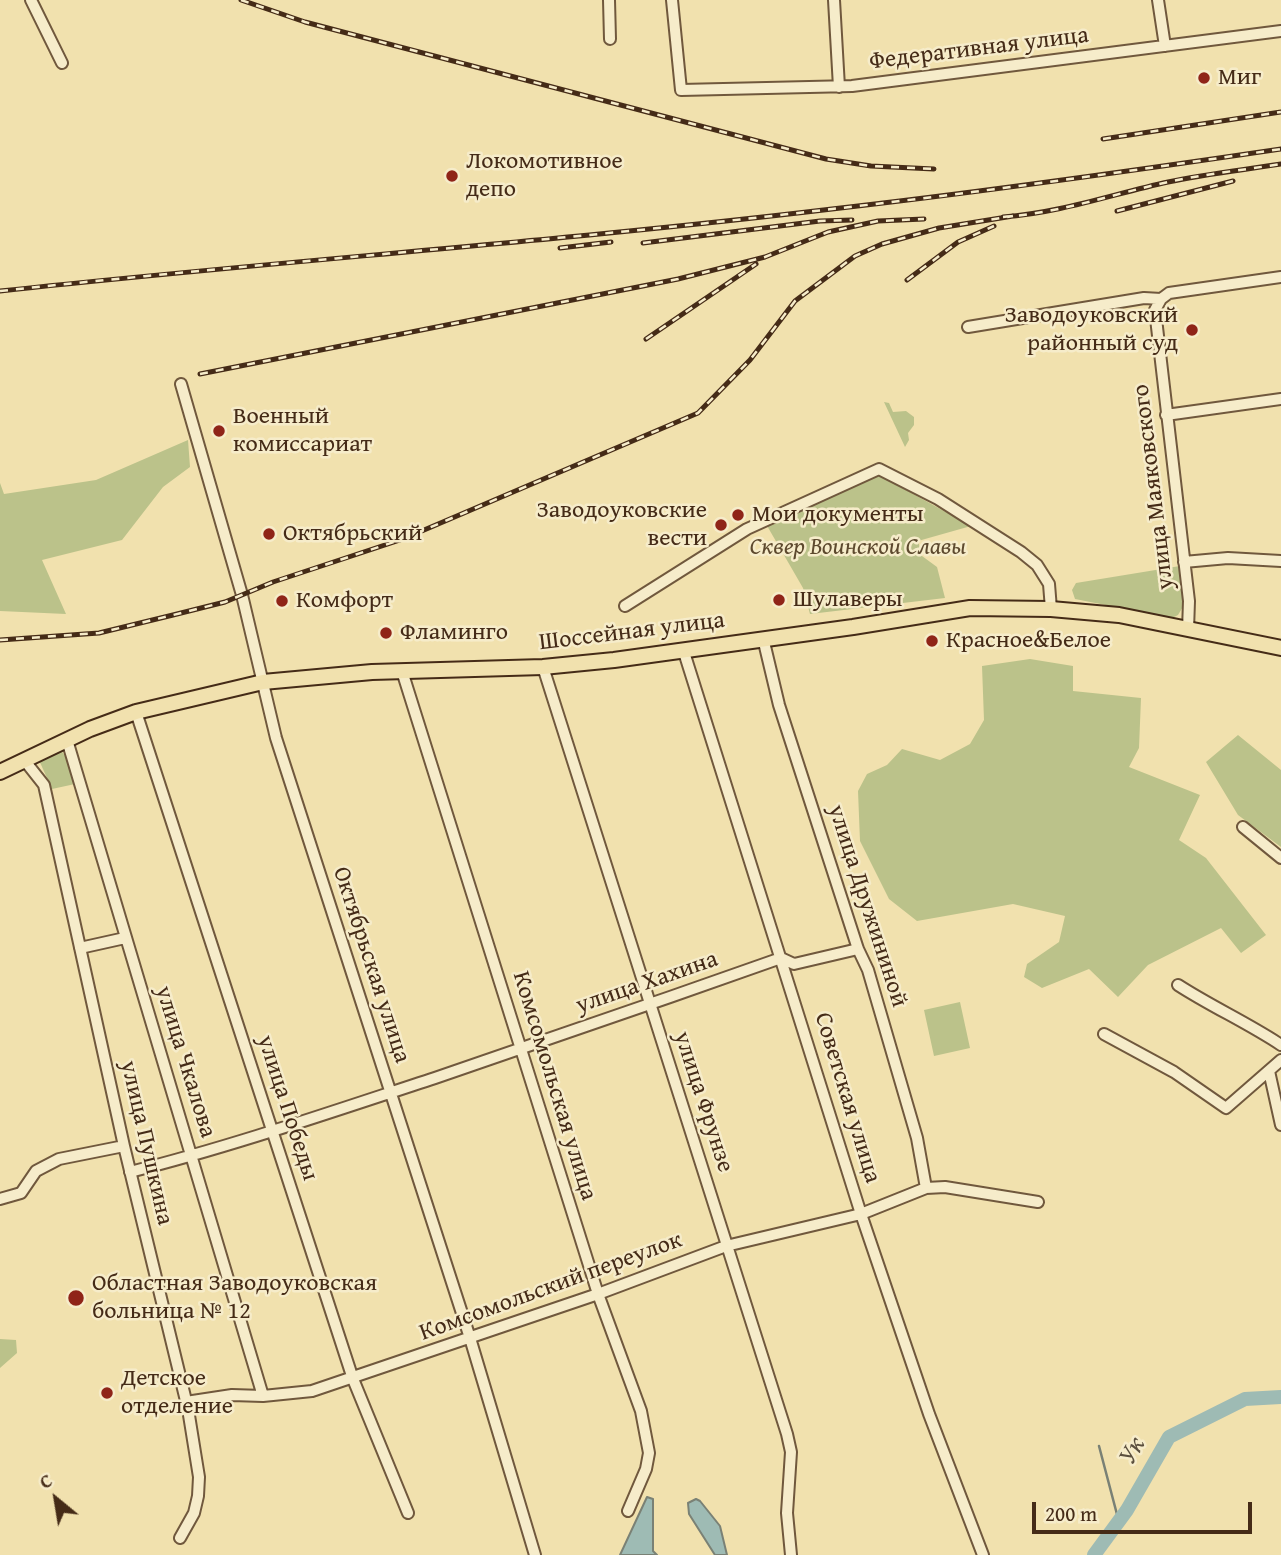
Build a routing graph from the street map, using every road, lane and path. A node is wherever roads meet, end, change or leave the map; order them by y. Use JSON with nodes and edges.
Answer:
{"nodes":[{"id":1,"x":31,"y":0,"type":"edge"},
{"id":2,"x":608,"y":0,"type":"edge"},
{"id":3,"x":672,"y":0,"type":"edge"},
{"id":4,"x":834,"y":0,"type":"edge"},
{"id":5,"x":1158,"y":0,"type":"edge"},
{"id":6,"x":1281,"y":32,"type":"edge"},
{"id":7,"x":610,"y":39,"type":"dead end"},
{"id":8,"x":1165,"y":46,"type":"junction"},
{"id":9,"x":62,"y":63,"type":"dead end"},
{"id":10,"x":839,"y":87,"type":"junction"},
{"id":11,"x":1281,"y":277,"type":"edge"},
{"id":12,"x":1161,"y":299,"type":"junction"},
{"id":13,"x":968,"y":327,"type":"dead end"},
{"id":14,"x":181,"y":384,"type":"dead end"},
{"id":15,"x":1281,"y":399,"type":"edge"},
{"id":16,"x":1166,"y":415,"type":"junction"},
{"id":17,"x":1281,"y":561,"type":"edge"},
{"id":18,"x":1184,"y":562,"type":"junction"},
{"id":19,"x":625,"y":606,"type":"dead end"},
{"id":20,"x":1051,"y":609,"type":"junction"},
{"id":21,"x":1188,"y":630,"type":"junction"},
{"id":22,"x":763,"y":638,"type":"junction"},
{"id":23,"x":1281,"y":648,"type":"edge"},
{"id":24,"x":683,"y":649,"type":"junction"},
{"id":25,"x":543,"y":667,"type":"junction"},
{"id":26,"x":402,"y":671,"type":"junction"},
{"id":27,"x":263,"y":682,"type":"junction"},
{"id":28,"x":136,"y":712,"type":"junction"},
{"id":29,"x":67,"y":740,"type":"junction"},
{"id":30,"x":25,"y":761,"type":"junction"},
{"id":31,"x":0,"y":772,"type":"edge"},
{"id":32,"x":1242,"y":827,"type":"dead end"},
{"id":33,"x":1281,"y":858,"type":"edge"},
{"id":34,"x":125,"y":938,"type":"junction"},
{"id":35,"x":80,"y":948,"type":"junction"},
{"id":36,"x":858,"y":949,"type":"junction"},
{"id":37,"x":781,"y":958,"type":"junction"},
{"id":38,"x":1178,"y":985,"type":"dead end"},
{"id":39,"x":650,"y":1005,"type":"junction"},
{"id":40,"x":1104,"y":1034,"type":"dead end"},
{"id":41,"x":1281,"y":1045,"type":"edge"},
{"id":42,"x":521,"y":1048,"type":"junction"},
{"id":43,"x":1281,"y":1060,"type":"edge"},
{"id":44,"x":1269,"y":1071,"type":"junction"},
{"id":45,"x":390,"y":1093,"type":"junction"},
{"id":46,"x":1281,"y":1125,"type":"edge"},
{"id":47,"x":272,"y":1131,"type":"junction"},
{"id":48,"x":124,"y":1146,"type":"junction"},
{"id":49,"x":191,"y":1156,"type":"junction"},
{"id":50,"x":130,"y":1172,"type":"junction"},
{"id":51,"x":926,"y":1188,"type":"junction"},
{"id":52,"x":0,"y":1199,"type":"edge"},
{"id":53,"x":1038,"y":1202,"type":"dead end"},
{"id":54,"x":861,"y":1214,"type":"junction"},
{"id":55,"x":726,"y":1246,"type":"junction"},
{"id":56,"x":598,"y":1294,"type":"junction"},
{"id":57,"x":470,"y":1338,"type":"junction"},
{"id":58,"x":353,"y":1379,"type":"junction"},
{"id":59,"x":263,"y":1396,"type":"junction"},
{"id":60,"x":186,"y":1402,"type":"junction"},
{"id":61,"x":628,"y":1510,"type":"dead end"},
{"id":62,"x":408,"y":1513,"type":"dead end"},
{"id":63,"x":180,"y":1538,"type":"dead end"},
{"id":64,"x":535,"y":1555,"type":"edge"},
{"id":65,"x":792,"y":1555,"type":"edge"},
{"id":66,"x":983,"y":1555,"type":"edge"}],
"edges":[{"from":1,"to":9,"type":"street"},
{"from":2,"to":7,"type":"street"},
{"from":3,"to":10,"type":"street","name":"Федеративная улица"},
{"from":4,"to":10,"type":"street"},
{"from":5,"to":8,"type":"street"},
{"from":6,"to":8,"type":"street","name":"Федеративная улица"},
{"from":8,"to":10,"type":"street","name":"Федеративная улица"},
{"from":11,"to":12,"type":"street"},
{"from":12,"to":13,"type":"street"},
{"from":12,"to":16,"type":"street","name":"улица Маяковского"},
{"from":14,"to":27,"type":"street","name":"Октябрьская улица"},
{"from":15,"to":16,"type":"street"},
{"from":16,"to":18,"type":"street","name":"улица Маяковского"},
{"from":17,"to":18,"type":"street"},
{"from":18,"to":21,"type":"street","name":"улица Маяковского"},
{"from":19,"to":20,"type":"street"},
{"from":20,"to":21,"type":"main road","name":"Шоссейная улица"},
{"from":20,"to":22,"type":"main road","name":"Шоссейная улица"},
{"from":21,"to":23,"type":"main road","name":"Шоссейная улица"},
{"from":22,"to":24,"type":"main road","name":"Шоссейная улица"},
{"from":22,"to":36,"type":"street","name":"улица Дружининой"},
{"from":24,"to":25,"type":"main road","name":"Шоссейная улица"},
{"from":24,"to":37,"type":"street","name":"Советская улица"},
{"from":25,"to":26,"type":"main road","name":"Шоссейная улица"},
{"from":25,"to":39,"type":"street","name":"улица Фрунзе"},
{"from":26,"to":27,"type":"main road","name":"Шоссейная улица"},
{"from":26,"to":42,"type":"street","name":"Комсомольская улица"},
{"from":27,"to":28,"type":"main road","name":"Шоссейная улица"},
{"from":27,"to":45,"type":"street","name":"Октябрьская улица"},
{"from":28,"to":29,"type":"main road","name":"Шоссейная улица"},
{"from":28,"to":47,"type":"street","name":"улица Победы"},
{"from":29,"to":30,"type":"main road","name":"Шоссейная улица"},
{"from":29,"to":34,"type":"street","name":"улица Чкалова"},
{"from":30,"to":31,"type":"main road","name":"Шоссейная улица"},
{"from":30,"to":35,"type":"street","name":"улица Пушкина"},
{"from":32,"to":33,"type":"street"},
{"from":34,"to":35,"type":"street"},
{"from":34,"to":49,"type":"street","name":"улица Чкалова"},
{"from":35,"to":48,"type":"street","name":"улица Пушкина"},
{"from":36,"to":37,"type":"street","name":"улица Хахина"},
{"from":36,"to":51,"type":"street","name":"улица Дружининой"},
{"from":37,"to":39,"type":"street","name":"улица Хахина"},
{"from":37,"to":54,"type":"street","name":"Советская улица"},
{"from":38,"to":41,"type":"street"},
{"from":39,"to":42,"type":"street","name":"улица Хахина"},
{"from":39,"to":55,"type":"street","name":"улица Фрунзе"},
{"from":40,"to":44,"type":"street"},
{"from":42,"to":45,"type":"street","name":"улица Хахина"},
{"from":42,"to":56,"type":"street","name":"Комсомольская улица"},
{"from":43,"to":44,"type":"street"},
{"from":44,"to":46,"type":"street"},
{"from":45,"to":47,"type":"street","name":"улица Хахина"},
{"from":45,"to":57,"type":"street","name":"Октябрьская улица"},
{"from":47,"to":49,"type":"street","name":"улица Хахина"},
{"from":47,"to":58,"type":"street","name":"улица Победы"},
{"from":48,"to":50,"type":"street","name":"улица Пушкина"},
{"from":48,"to":52,"type":"street"},
{"from":49,"to":50,"type":"street","name":"улица Хахина"},
{"from":49,"to":59,"type":"street","name":"улица Чкалова"},
{"from":50,"to":60,"type":"street","name":"улица Пушкина"},
{"from":51,"to":53,"type":"street"},
{"from":51,"to":54,"type":"street","name":"Комсомольский переулок"},
{"from":54,"to":55,"type":"street","name":"Комсомольский переулок"},
{"from":54,"to":66,"type":"street","name":"Советская улица"},
{"from":55,"to":56,"type":"street","name":"Комсомольский переулок"},
{"from":55,"to":65,"type":"street","name":"улица Фрунзе"},
{"from":56,"to":57,"type":"street","name":"Комсомольский переулок"},
{"from":56,"to":61,"type":"street","name":"Комсомольская улица"},
{"from":57,"to":58,"type":"street","name":"Комсомольский переулок"},
{"from":57,"to":64,"type":"street","name":"Октябрьская улица"},
{"from":58,"to":59,"type":"street","name":"Комсомольский переулок"},
{"from":58,"to":62,"type":"street","name":"улица Победы"},
{"from":59,"to":60,"type":"street","name":"Комсомольский переулок"},
{"from":60,"to":63,"type":"street","name":"улица Пушкина"}]}
